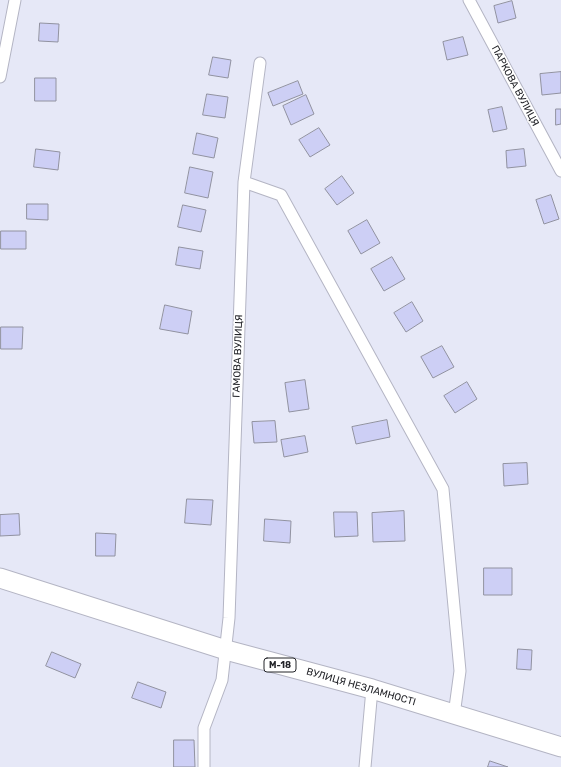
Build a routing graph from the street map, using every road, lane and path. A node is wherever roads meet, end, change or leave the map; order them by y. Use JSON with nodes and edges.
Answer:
{"nodes":[{"id":1,"x":15,"y":0,"type":"edge"},
{"id":2,"x":469,"y":0,"type":"edge"},
{"id":3,"x":260,"y":63,"type":"dead end"},
{"id":4,"x":0,"y":77,"type":"edge"},
{"id":5,"x":561,"y":171,"type":"edge"},
{"id":6,"x":244,"y":182,"type":"junction"},
{"id":7,"x":0,"y":578,"type":"edge"},
{"id":8,"x":226,"y":650,"type":"junction"},
{"id":9,"x":372,"y":689,"type":"junction"},
{"id":10,"x":454,"y":715,"type":"junction"},
{"id":11,"x":561,"y":747,"type":"edge"},
{"id":12,"x":204,"y":767,"type":"edge"},
{"id":13,"x":365,"y":767,"type":"edge"}],
"edges":[{"from":1,"to":4,"type":"street"},
{"from":2,"to":5,"type":"street","name":"ПАРКОВА ВУЛИЦЯ"},
{"from":3,"to":6,"type":"street","name":"ГАМОВА ВУЛИЦЯ"},
{"from":6,"to":8,"type":"street","name":"ГАМОВА ВУЛИЦЯ"},
{"from":6,"to":10,"type":"street"},
{"from":7,"to":8,"type":"highway","name":"ВУЛИЦЯ НЕЗЛАМНОСТІ","number":"М-18"},
{"from":8,"to":9,"type":"highway","name":"ВУЛИЦЯ НЕЗЛАМНОСТІ","number":"М-18"},
{"from":8,"to":12,"type":"street","name":"ГАМОВА ВУЛИЦЯ"},
{"from":9,"to":10,"type":"highway","name":"ВУЛИЦЯ НЕЗЛАМНОСТІ","number":"М-18"},
{"from":9,"to":13,"type":"street"},
{"from":10,"to":11,"type":"highway","name":"ВУЛИЦЯ НЕЗЛАМНОСТІ","number":"М-18"}]}
